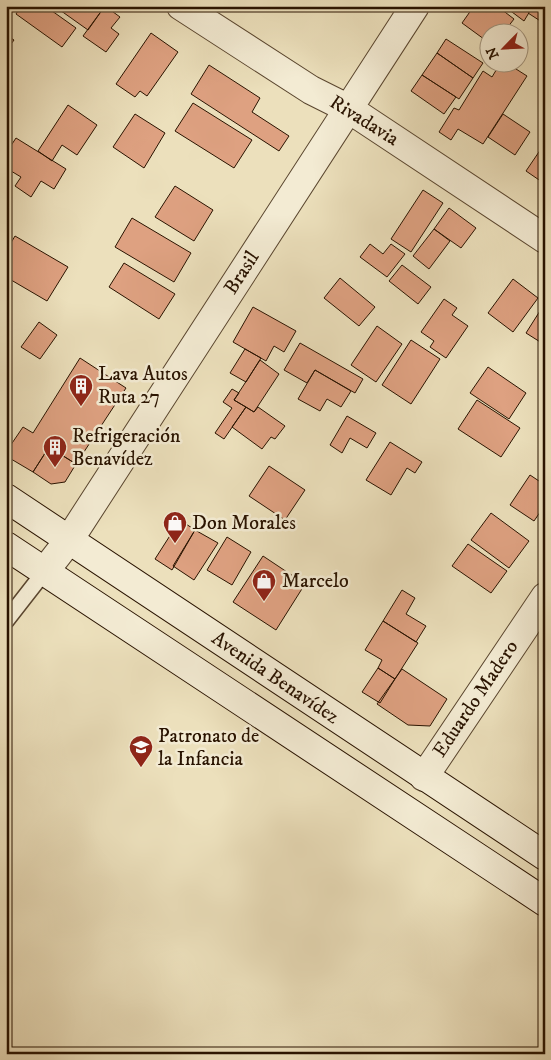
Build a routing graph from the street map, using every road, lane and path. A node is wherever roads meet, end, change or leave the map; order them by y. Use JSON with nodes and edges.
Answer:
{"nodes":[{"id":1,"x":182,"y":6,"type":"edge"},
{"id":2,"x":414,"y":6,"type":"edge"},
{"id":3,"x":349,"y":109,"type":"junction"},
{"id":4,"x":545,"y":239,"type":"edge"},
{"id":5,"x":6,"y":498,"type":"edge"},
{"id":6,"x":69,"y":540,"type":"junction"},
{"id":7,"x":6,"y":546,"type":"edge"},
{"id":8,"x":45,"y":571,"type":"junction"},
{"id":9,"x":545,"y":597,"type":"edge"},
{"id":10,"x":6,"y":621,"type":"edge"},
{"id":11,"x":424,"y":777,"type":"junction"},
{"id":12,"x":545,"y":856,"type":"edge"},
{"id":13,"x":545,"y":902,"type":"edge"}],
"edges":[{"from":1,"to":3,"type":"street","name":"Rivadavia"},
{"from":2,"to":3,"type":"street","name":"Brasil"},
{"from":3,"to":4,"type":"street","name":"Rivadavia"},
{"from":3,"to":6,"type":"street","name":"Brasil"},
{"from":5,"to":6,"type":"street","name":"Avenida Benavídez"},
{"from":6,"to":8,"type":"street","name":"Brasil"},
{"from":6,"to":11,"type":"street","name":"Avenida Benavídez"},
{"from":7,"to":8,"type":"street","name":"Avenida Benavídez"},
{"from":8,"to":10,"type":"lane"},
{"from":8,"to":13,"type":"street","name":"Avenida Benavídez"},
{"from":9,"to":11,"type":"street","name":"Eduardo Madero"},
{"from":11,"to":12,"type":"street","name":"Avenida Benavídez"}]}
